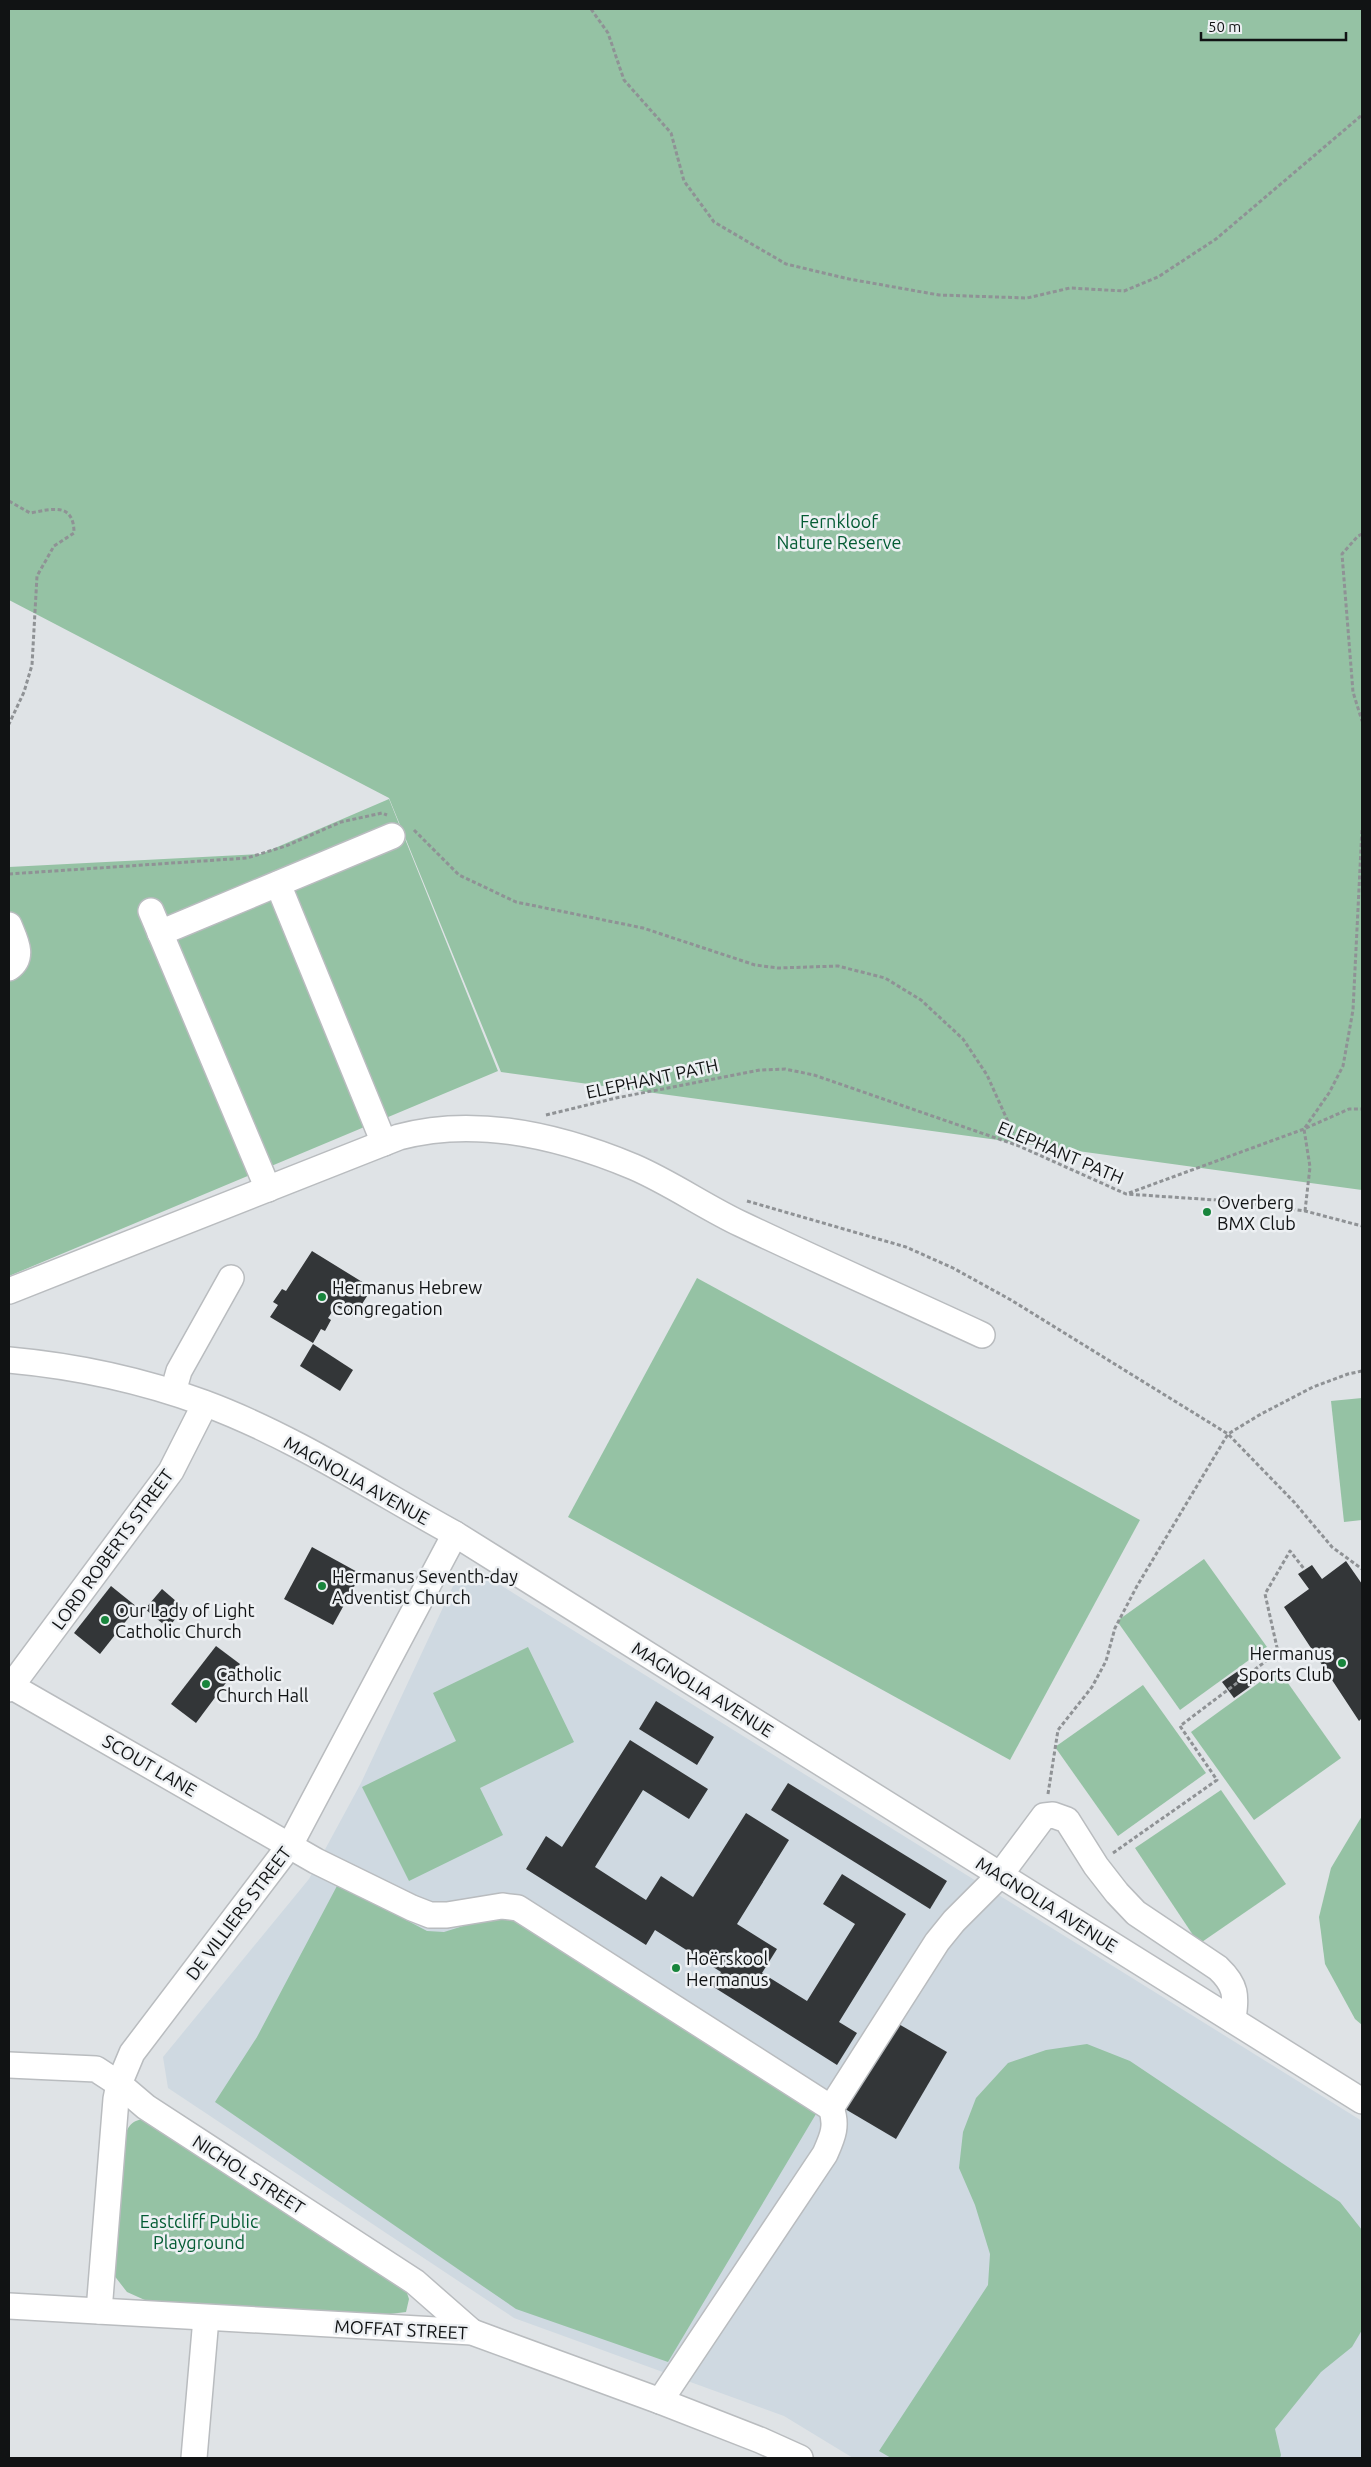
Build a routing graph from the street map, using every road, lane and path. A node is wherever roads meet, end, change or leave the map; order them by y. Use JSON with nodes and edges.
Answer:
{"nodes":[{"id":1,"x":592,"y":9,"type":"edge"},
{"id":2,"x":1362,"y":115,"type":"edge"},
{"id":3,"x":9,"y":501,"type":"edge"},
{"id":4,"x":1362,"y":534,"type":"edge"},
{"id":5,"x":1362,"y":721,"type":"edge"},
{"id":6,"x":9,"y":724,"type":"edge"},
{"id":7,"x":398,"y":826,"type":"junction"},
{"id":8,"x":1362,"y":828,"type":"edge"},
{"id":9,"x":9,"y":874,"type":"edge"},
{"id":10,"x":278,"y":884,"type":"junction"},
{"id":11,"x":9,"y":925,"type":"edge"},
{"id":12,"x":9,"y":968,"type":"edge"},
{"id":13,"x":1362,"y":1109,"type":"edge"},
{"id":14,"x":542,"y":1116,"type":"dead end"},
{"id":15,"x":1304,"y":1129,"type":"junction"},
{"id":16,"x":384,"y":1143,"type":"junction"},
{"id":17,"x":1019,"y":1146,"type":"junction"},
{"id":18,"x":268,"y":1189,"type":"junction"},
{"id":19,"x":1126,"y":1194,"type":"junction"},
{"id":20,"x":738,"y":1198,"type":"dead end"},
{"id":21,"x":1306,"y":1211,"type":"junction"},
{"id":22,"x":1362,"y":1226,"type":"edge"},
{"id":23,"x":231,"y":1278,"type":"dead end"},
{"id":24,"x":9,"y":1291,"type":"edge"},
{"id":25,"x":982,"y":1335,"type":"dead end"},
{"id":26,"x":9,"y":1360,"type":"edge"},
{"id":27,"x":1362,"y":1371,"type":"edge"},
{"id":28,"x":173,"y":1392,"type":"junction"},
{"id":29,"x":205,"y":1404,"type":"junction"},
{"id":30,"x":1228,"y":1434,"type":"junction"},
{"id":31,"x":455,"y":1534,"type":"junction"},
{"id":32,"x":1362,"y":1569,"type":"edge"},
{"id":33,"x":1305,"y":1570,"type":"dead end"},
{"id":34,"x":10,"y":1687,"type":"edge"},
{"id":35,"x":1044,"y":1816,"type":"junction"},
{"id":36,"x":290,"y":1845,"type":"junction"},
{"id":37,"x":1096,"y":1866,"type":"junction"},
{"id":38,"x":1000,"y":1875,"type":"junction"},
{"id":39,"x":1232,"y":2020,"type":"junction"},
{"id":40,"x":9,"y":2065,"type":"edge"},
{"id":41,"x":119,"y":2084,"type":"junction"},
{"id":42,"x":1362,"y":2101,"type":"edge"},
{"id":43,"x":831,"y":2108,"type":"junction"},
{"id":44,"x":9,"y":2306,"type":"edge"},
{"id":45,"x":98,"y":2311,"type":"junction"},
{"id":46,"x":206,"y":2318,"type":"junction"},
{"id":47,"x":472,"y":2332,"type":"junction"},
{"id":48,"x":660,"y":2400,"type":"junction"},
{"id":49,"x":194,"y":2458,"type":"edge"},
{"id":50,"x":800,"y":2458,"type":"edge"}],
"edges":[{"from":1,"to":2,"type":"path"},
{"from":3,"to":6,"type":"path"},
{"from":4,"to":5,"type":"path"},
{"from":7,"to":9,"type":"path"},
{"from":7,"to":10,"type":"street"},
{"from":7,"to":17,"type":"path"},
{"from":8,"to":15,"type":"path"},
{"from":10,"to":16,"type":"street"},
{"from":10,"to":18,"type":"street"},
{"from":11,"to":12,"type":"street"},
{"from":13,"to":15,"type":"path"},
{"from":14,"to":17,"type":"path","name":"ELEPHANT PATH"},
{"from":15,"to":19,"type":"path"},
{"from":15,"to":21,"type":"path"},
{"from":16,"to":18,"type":"street"},
{"from":16,"to":25,"type":"street"},
{"from":17,"to":19,"type":"path","name":"ELEPHANT PATH"},
{"from":18,"to":24,"type":"street"},
{"from":19,"to":21,"type":"path","name":"ELEPHANT PATH"},
{"from":20,"to":30,"type":"path"},
{"from":21,"to":22,"type":"path","name":"ELEPHANT PATH"},
{"from":23,"to":28,"type":"street"},
{"from":26,"to":28,"type":"street","name":"MAGNOLIA AVENUE"},
{"from":27,"to":30,"type":"path"},
{"from":28,"to":29,"type":"street","name":"MAGNOLIA AVENUE"},
{"from":29,"to":31,"type":"street","name":"MAGNOLIA AVENUE"},
{"from":29,"to":34,"type":"street","name":"LORD ROBERTS STREET"},
{"from":30,"to":32,"type":"path"},
{"from":30,"to":35,"type":"path"},
{"from":31,"to":36,"type":"street","name":"DE VILLIERS STREET"},
{"from":31,"to":38,"type":"street","name":"MAGNOLIA AVENUE"},
{"from":33,"to":37,"type":"path"},
{"from":34,"to":36,"type":"street","name":"SCOUT LANE"},
{"from":35,"to":37,"type":"street"},
{"from":35,"to":38,"type":"street"},
{"from":36,"to":41,"type":"street","name":"DE VILLIERS STREET"},
{"from":36,"to":43,"type":"street","name":"SCOUT LANE"},
{"from":37,"to":39,"type":"street"},
{"from":38,"to":39,"type":"street","name":"MAGNOLIA AVENUE"},
{"from":38,"to":43,"type":"street"},
{"from":39,"to":42,"type":"street","name":"MAGNOLIA AVENUE"},
{"from":40,"to":41,"type":"street","name":"NICHOL STREET"},
{"from":41,"to":45,"type":"street","name":"DE VILLIERS STREET"},
{"from":41,"to":47,"type":"street","name":"NICHOL STREET"},
{"from":43,"to":48,"type":"street"},
{"from":44,"to":45,"type":"street","name":"MOFFAT STREET"},
{"from":45,"to":46,"type":"street","name":"MOFFAT STREET"},
{"from":46,"to":47,"type":"street","name":"MOFFAT STREET"},
{"from":46,"to":49,"type":"street"},
{"from":47,"to":48,"type":"street","name":"MOFFAT STREET"},
{"from":48,"to":50,"type":"street","name":"MOFFAT STREET"}]}
